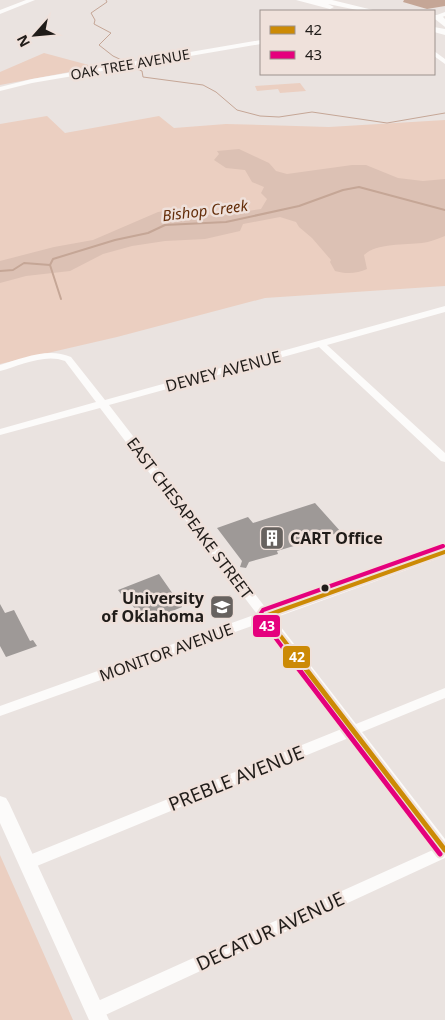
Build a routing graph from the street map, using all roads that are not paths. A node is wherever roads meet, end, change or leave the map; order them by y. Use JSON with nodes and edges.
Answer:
{"nodes":[{"id":1,"x":20,"y":0,"type":"edge"},
{"id":2,"x":32,"y":0,"type":"edge"},
{"id":3,"x":300,"y":0,"type":"edge"},
{"id":4,"x":320,"y":0,"type":"edge"},
{"id":5,"x":0,"y":10,"type":"edge"},
{"id":6,"x":347,"y":10,"type":"edge"},
{"id":7,"x":367,"y":10,"type":"edge"},
{"id":8,"x":438,"y":18,"type":"edge"},
{"id":9,"x":445,"y":25,"type":"edge"},
{"id":10,"x":260,"y":42,"type":"edge"},
{"id":11,"x":435,"y":54,"type":"edge"},
{"id":12,"x":445,"y":62,"type":"edge"},
{"id":13,"x":0,"y":89,"type":"edge"},
{"id":14,"x":445,"y":309,"type":"edge"},
{"id":15,"x":321,"y":344,"type":"junction"},
{"id":16,"x":0,"y":368,"type":"edge"},
{"id":17,"x":102,"y":404,"type":"junction"},
{"id":18,"x":0,"y":432,"type":"edge"},
{"id":19,"x":445,"y":459,"type":"edge"},
{"id":20,"x":445,"y":552,"type":"edge"},
{"id":21,"x":265,"y":616,"type":"junction"},
{"id":22,"x":445,"y":693,"type":"edge"},
{"id":23,"x":0,"y":711,"type":"edge"},
{"id":24,"x":353,"y":731,"type":"junction"},
{"id":25,"x":0,"y":803,"type":"edge"},
{"id":26,"x":445,"y":850,"type":"edge"},
{"id":27,"x":27,"y":863,"type":"junction"},
{"id":28,"x":97,"y":1016,"type":"edge"}],
"edges":[{"from":1,"to":5,"type":"main road"},
{"from":2,"to":5,"type":"main road"},
{"from":3,"to":6,"type":"highway"},
{"from":4,"to":7,"type":"highway"},
{"from":8,"to":9,"type":"highway"},
{"from":10,"to":13,"type":"street","name":"OAK TREE AVENUE"},
{"from":11,"to":12,"type":"street"},
{"from":14,"to":15,"type":"street","name":"DEWEY AVENUE"},
{"from":15,"to":17,"type":"street","name":"DEWEY AVENUE"},
{"from":15,"to":19,"type":"street"},
{"from":16,"to":17,"type":"street","name":"EAST CHESAPEAKE STREET"},
{"from":17,"to":18,"type":"street","name":"DEWEY AVENUE"},
{"from":17,"to":21,"type":"street","name":"EAST CHESAPEAKE STREET"},
{"from":20,"to":21,"type":"street","name":"MONITOR AVENUE"},
{"from":21,"to":23,"type":"street","name":"MONITOR AVENUE"},
{"from":21,"to":24,"type":"street","name":"EAST CHESAPEAKE STREET"},
{"from":22,"to":24,"type":"street","name":"PREBLE AVENUE"},
{"from":24,"to":26,"type":"street","name":"EAST CHESAPEAKE STREET"},
{"from":24,"to":27,"type":"street","name":"PREBLE AVENUE"},
{"from":25,"to":27,"type":"main road"},
{"from":26,"to":28,"type":"street","name":"DECATUR AVENUE"},
{"from":27,"to":28,"type":"main road"}]}
